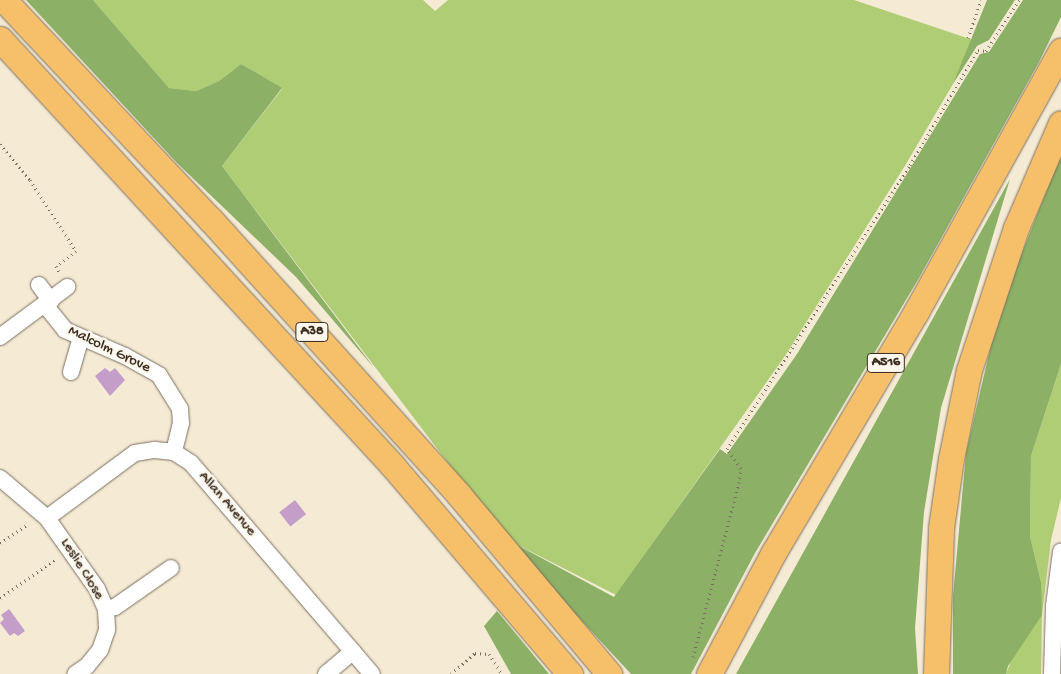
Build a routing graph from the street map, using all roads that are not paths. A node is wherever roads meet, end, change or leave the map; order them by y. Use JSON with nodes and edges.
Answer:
{"nodes":[{"id":1,"x":4,"y":0,"type":"edge"},
{"id":2,"x":0,"y":39,"type":"edge"},
{"id":3,"x":1061,"y":50,"type":"edge"},
{"id":4,"x":1061,"y":123,"type":"edge"},
{"id":5,"x":39,"y":285,"type":"dead end"},
{"id":6,"x":67,"y":288,"type":"road end"},
{"id":7,"x":48,"y":303,"type":"junction"},
{"id":8,"x":0,"y":337,"type":"edge"},
{"id":9,"x":81,"y":338,"type":"junction"},
{"id":10,"x":71,"y":372,"type":"dead end"},
{"id":11,"x":174,"y":452,"type":"junction"},
{"id":12,"x":0,"y":478,"type":"edge"},
{"id":13,"x":47,"y":518,"type":"junction"},
{"id":14,"x":1061,"y":551,"type":"edge"},
{"id":15,"x":170,"y":568,"type":"dead end"},
{"id":16,"x":106,"y":609,"type":"junction"},
{"id":17,"x":353,"y":651,"type":"junction"},
{"id":18,"x":700,"y":669,"type":"edge"},
{"id":19,"x":75,"y":674,"type":"edge"},
{"id":20,"x":326,"y":674,"type":"edge"},
{"id":21,"x":372,"y":674,"type":"edge"},
{"id":22,"x":570,"y":674,"type":"edge"},
{"id":23,"x":609,"y":674,"type":"edge"},
{"id":24,"x":936,"y":674,"type":"edge"},
{"id":25,"x":1052,"y":674,"type":"edge"}],
"edges":[{"from":1,"to":23,"type":"highway","number":"A38"},
{"from":2,"to":22,"type":"highway","number":"A38"},
{"from":3,"to":18,"type":"highway","number":"A516"},
{"from":4,"to":24,"type":"highway"},
{"from":5,"to":7,"type":"street","name":"Malcolm Grove"},
{"from":6,"to":7,"type":"street"},
{"from":7,"to":8,"type":"street"},
{"from":7,"to":9,"type":"street","name":"Malcolm Grove"},
{"from":9,"to":10,"type":"street"},
{"from":9,"to":11,"type":"street","name":"Malcolm Grove"},
{"from":11,"to":13,"type":"street"},
{"from":11,"to":17,"type":"street","name":"Allan Avenue"},
{"from":12,"to":13,"type":"street","name":"Leslie Close"},
{"from":13,"to":16,"type":"street","name":"Leslie Close"},
{"from":14,"to":25,"type":"street"},
{"from":15,"to":16,"type":"street"},
{"from":16,"to":19,"type":"street","name":"Leslie Close"},
{"from":17,"to":20,"type":"street"},
{"from":17,"to":21,"type":"street","name":"Allan Avenue"}]}
